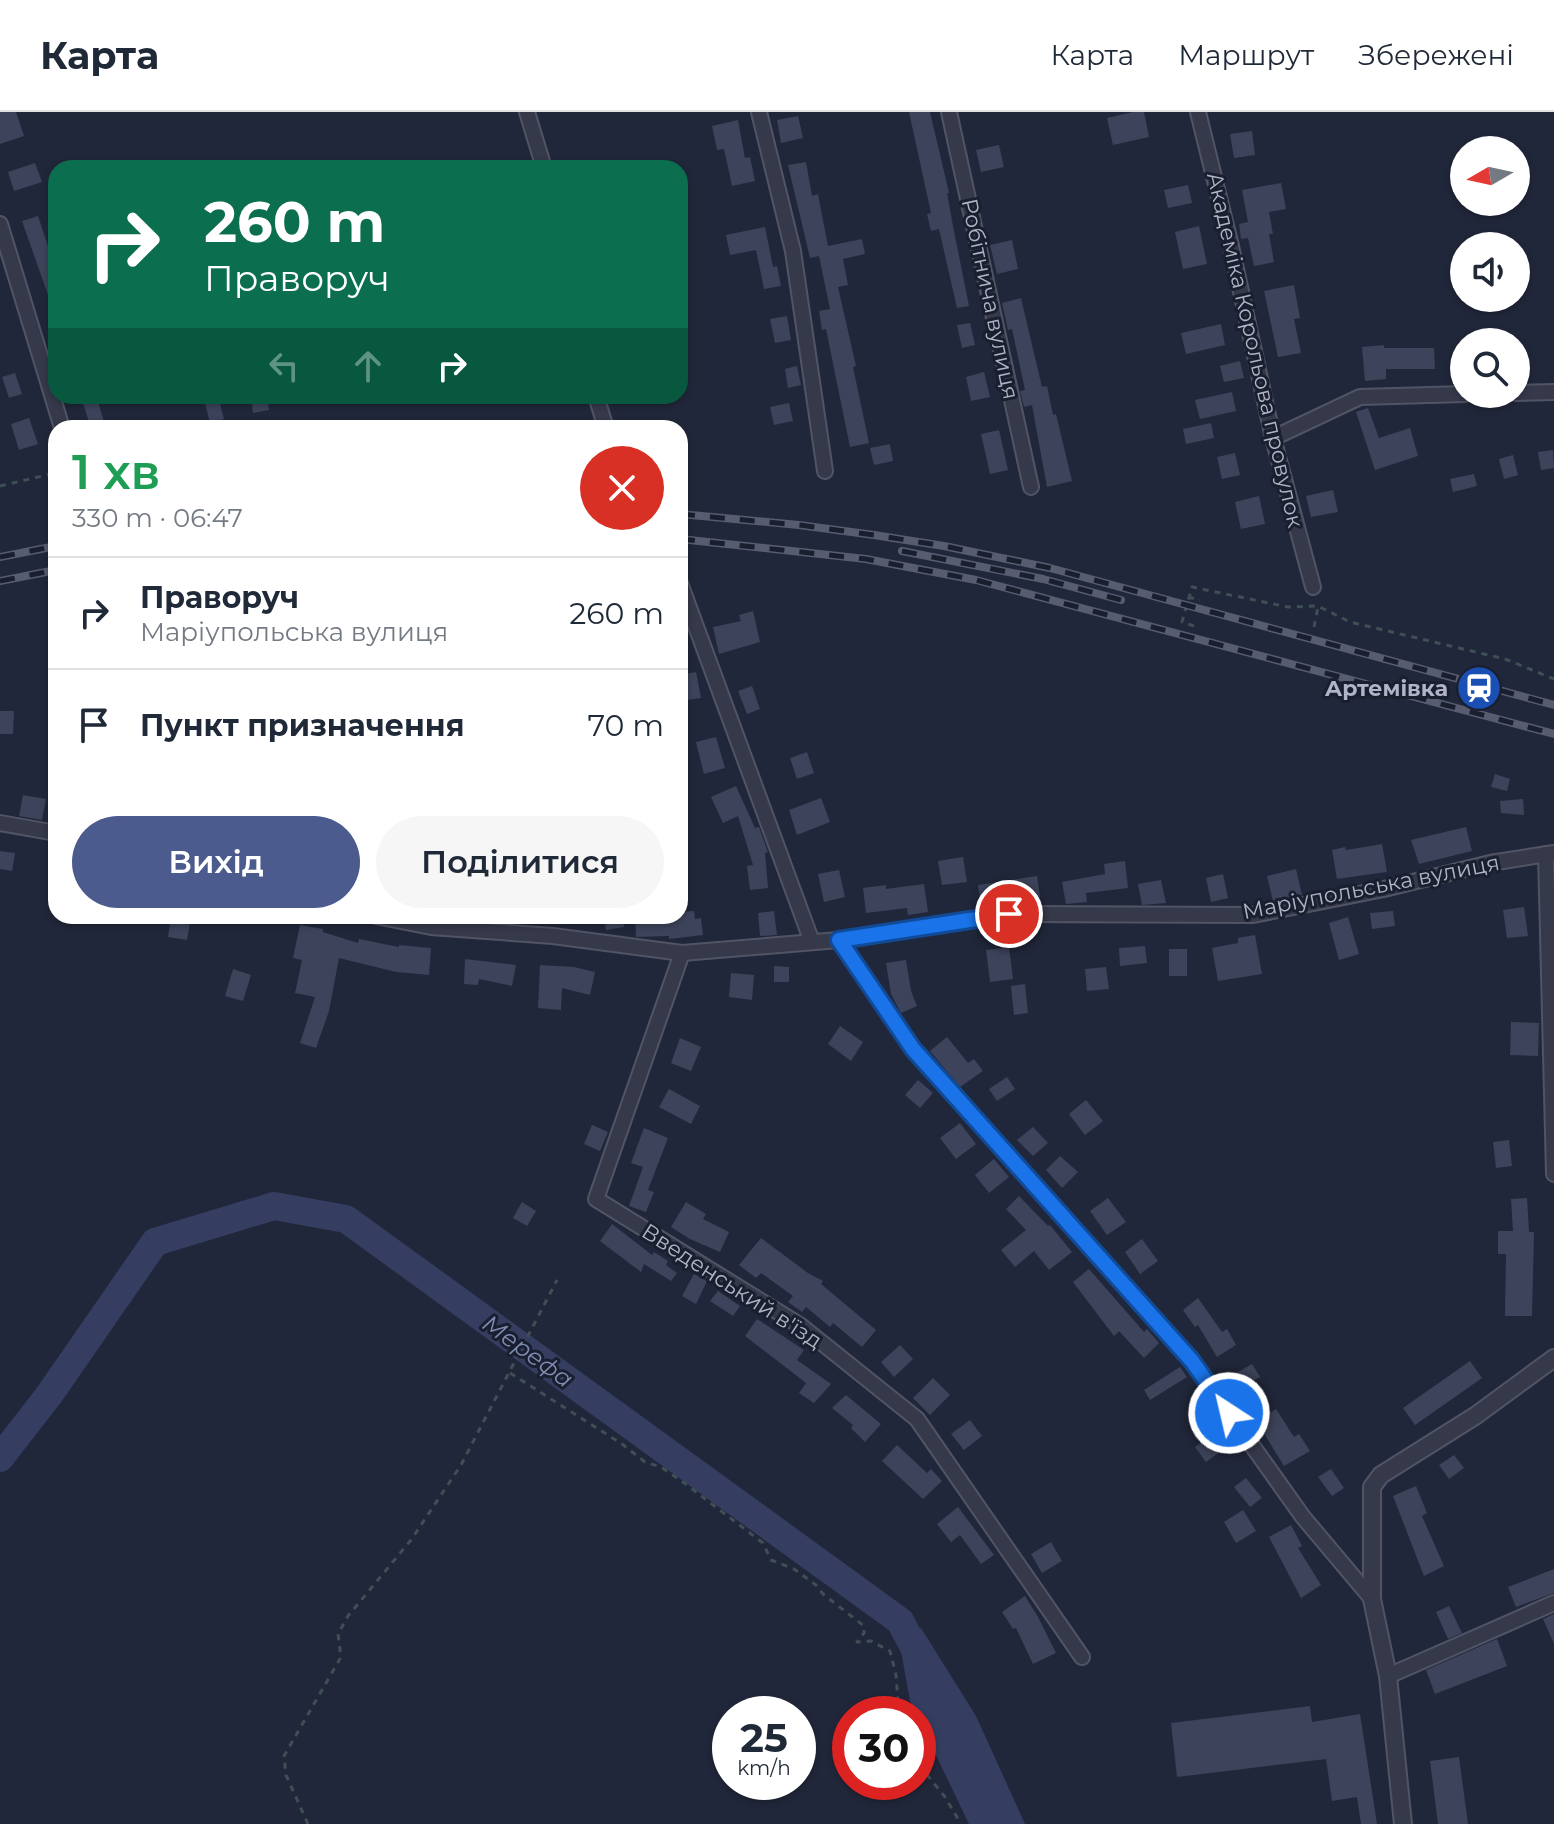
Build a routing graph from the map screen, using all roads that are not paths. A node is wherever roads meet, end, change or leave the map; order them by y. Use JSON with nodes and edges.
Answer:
{"nodes":[{"id":1,"x":527,"y":112,"type":"edge"},
{"id":2,"x":759,"y":112,"type":"edge"},
{"id":3,"x":949,"y":112,"type":"edge"},
{"id":4,"x":1198,"y":112,"type":"edge"},
{"id":5,"x":542,"y":160,"type":"edge"},
{"id":6,"x":0,"y":224,"type":"edge"},
{"id":7,"x":48,"y":382,"type":"edge"},
{"id":8,"x":1554,"y":392,"type":"edge"},
{"id":9,"x":1530,"y":393,"type":"edge"},
{"id":10,"x":1450,"y":394,"type":"edge"},
{"id":11,"x":1273,"y":438,"type":"junction"},
{"id":12,"x":825,"y":471,"type":"dead end"},
{"id":13,"x":1031,"y":487,"type":"dead end"},
{"id":14,"x":1313,"y":587,"type":"dead end"},
{"id":15,"x":688,"y":605,"type":"edge"},
{"id":16,"x":0,"y":823,"type":"edge"},
{"id":17,"x":48,"y":832,"type":"edge"},
{"id":18,"x":1550,"y":854,"type":"edge"},
{"id":19,"x":416,"y":924,"type":"edge"},
{"id":20,"x":839,"y":940,"type":"junction"},
{"id":21,"x":812,"y":942,"type":"junction"},
{"id":22,"x":682,"y":953,"type":"junction"},
{"id":23,"x":1554,"y":1174,"type":"edge"},
{"id":24,"x":1554,"y":1358,"type":"edge"},
{"id":25,"x":1372,"y":1599,"type":"junction"},
{"id":26,"x":1554,"y":1603,"type":"edge"},
{"id":27,"x":1082,"y":1657,"type":"dead end"},
{"id":28,"x":1388,"y":1676,"type":"junction"},
{"id":29,"x":1403,"y":1824,"type":"edge"}],
"edges":[{"from":1,"to":5,"type":"street"},
{"from":2,"to":12,"type":"street"},
{"from":3,"to":13,"type":"street","name":"Робітнича вулиця"},
{"from":4,"to":11,"type":"street","name":"Академіка Корольова провулок"},
{"from":6,"to":7,"type":"street"},
{"from":8,"to":9,"type":"street"},
{"from":10,"to":11,"type":"street"},
{"from":11,"to":14,"type":"street","name":"Академіка Корольова провулок"},
{"from":15,"to":21,"type":"street"},
{"from":16,"to":17,"type":"street"},
{"from":18,"to":20,"type":"street","name":"Маріупольська вулиця"},
{"from":18,"to":23,"type":"street"},
{"from":19,"to":22,"type":"street","name":"Маріупольська вулиця"},
{"from":20,"to":21,"type":"street","name":"Маріупольська вулиця"},
{"from":20,"to":25,"type":"street"},
{"from":21,"to":22,"type":"street","name":"Маріупольська вулиця"},
{"from":22,"to":27,"type":"street","name":"Введенський в'їзд"},
{"from":24,"to":25,"type":"street"},
{"from":25,"to":28,"type":"street"},
{"from":26,"to":28,"type":"street"},
{"from":28,"to":29,"type":"street"}]}
